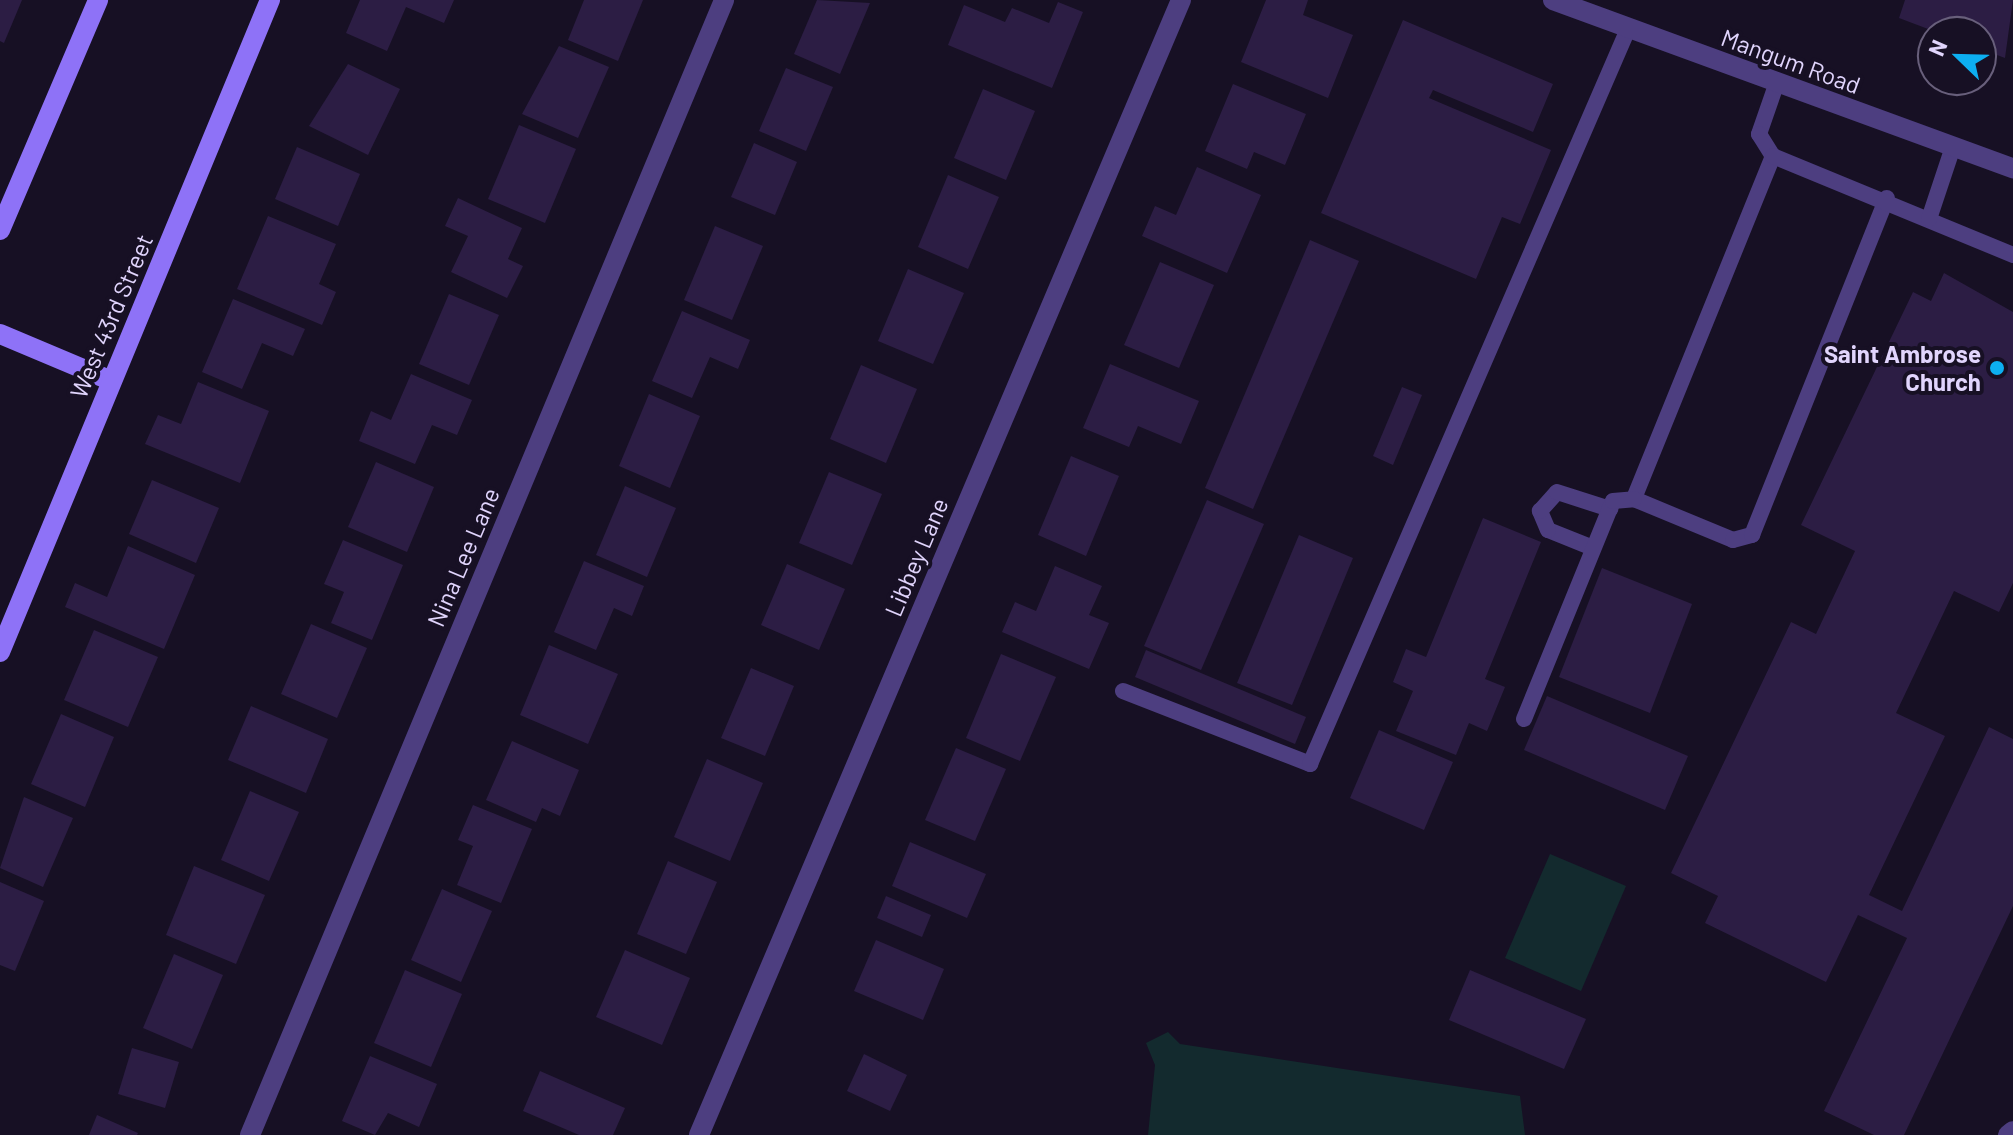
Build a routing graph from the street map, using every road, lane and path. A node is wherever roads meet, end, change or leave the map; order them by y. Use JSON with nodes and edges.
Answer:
{"nodes":[{"id":1,"x":98,"y":0,"type":"edge"},
{"id":2,"x":270,"y":0,"type":"edge"},
{"id":3,"x":724,"y":0,"type":"edge"},
{"id":4,"x":1181,"y":0,"type":"edge"},
{"id":5,"x":1553,"y":0,"type":"edge"},
{"id":6,"x":1629,"y":27,"type":"junction"},
{"id":7,"x":1776,"y":85,"type":"junction"},
{"id":8,"x":1953,"y":147,"type":"junction"},
{"id":9,"x":1773,"y":156,"type":"junction"},
{"id":10,"x":2013,"y":168,"type":"edge"},
{"id":11,"x":1887,"y":198,"type":"junction"},
{"id":12,"x":1929,"y":219,"type":"junction"},
{"id":13,"x":0,"y":230,"type":"edge"},
{"id":14,"x":2013,"y":255,"type":"edge"},
{"id":15,"x":0,"y":334,"type":"edge"},
{"id":16,"x":112,"y":381,"type":"junction"},
{"id":17,"x":1634,"y":499,"type":"junction"},
{"id":18,"x":1610,"y":509,"type":"junction"},
{"id":19,"x":1593,"y":548,"type":"junction"},
{"id":20,"x":0,"y":652,"type":"edge"},
{"id":21,"x":1123,"y":691,"type":"dead end"},
{"id":22,"x":1524,"y":719,"type":"dead end"},
{"id":23,"x":2013,"y":1131,"type":"edge"},
{"id":24,"x":250,"y":1135,"type":"edge"},
{"id":25,"x":699,"y":1135,"type":"edge"},
{"id":26,"x":2008,"y":1135,"type":"edge"}],
"edges":[{"from":1,"to":13,"type":"main road"},
{"from":2,"to":16,"type":"main road","name":"West 43rd Street"},
{"from":3,"to":24,"type":"street","name":"Nina Lee Lane"},
{"from":4,"to":25,"type":"street","name":"Libbey Lane"},
{"from":5,"to":6,"type":"street","name":"Mangum Road"},
{"from":6,"to":7,"type":"street","name":"Mangum Road"},
{"from":6,"to":21,"type":"lane"},
{"from":7,"to":8,"type":"street","name":"Mangum Road"},
{"from":7,"to":9,"type":"lane"},
{"from":8,"to":10,"type":"street","name":"Mangum Road"},
{"from":8,"to":12,"type":"lane"},
{"from":9,"to":11,"type":"lane"},
{"from":9,"to":17,"type":"lane"},
{"from":11,"to":12,"type":"lane"},
{"from":11,"to":17,"type":"lane"},
{"from":12,"to":14,"type":"lane"},
{"from":15,"to":16,"type":"main road"},
{"from":16,"to":20,"type":"main road","name":"West 43rd Street"},
{"from":17,"to":18,"type":"lane"},
{"from":18,"to":19,"type":"lane"},
{"from":18,"to":19,"type":"lane"},
{"from":19,"to":22,"type":"lane"},
{"from":23,"to":26,"type":"street"}]}
